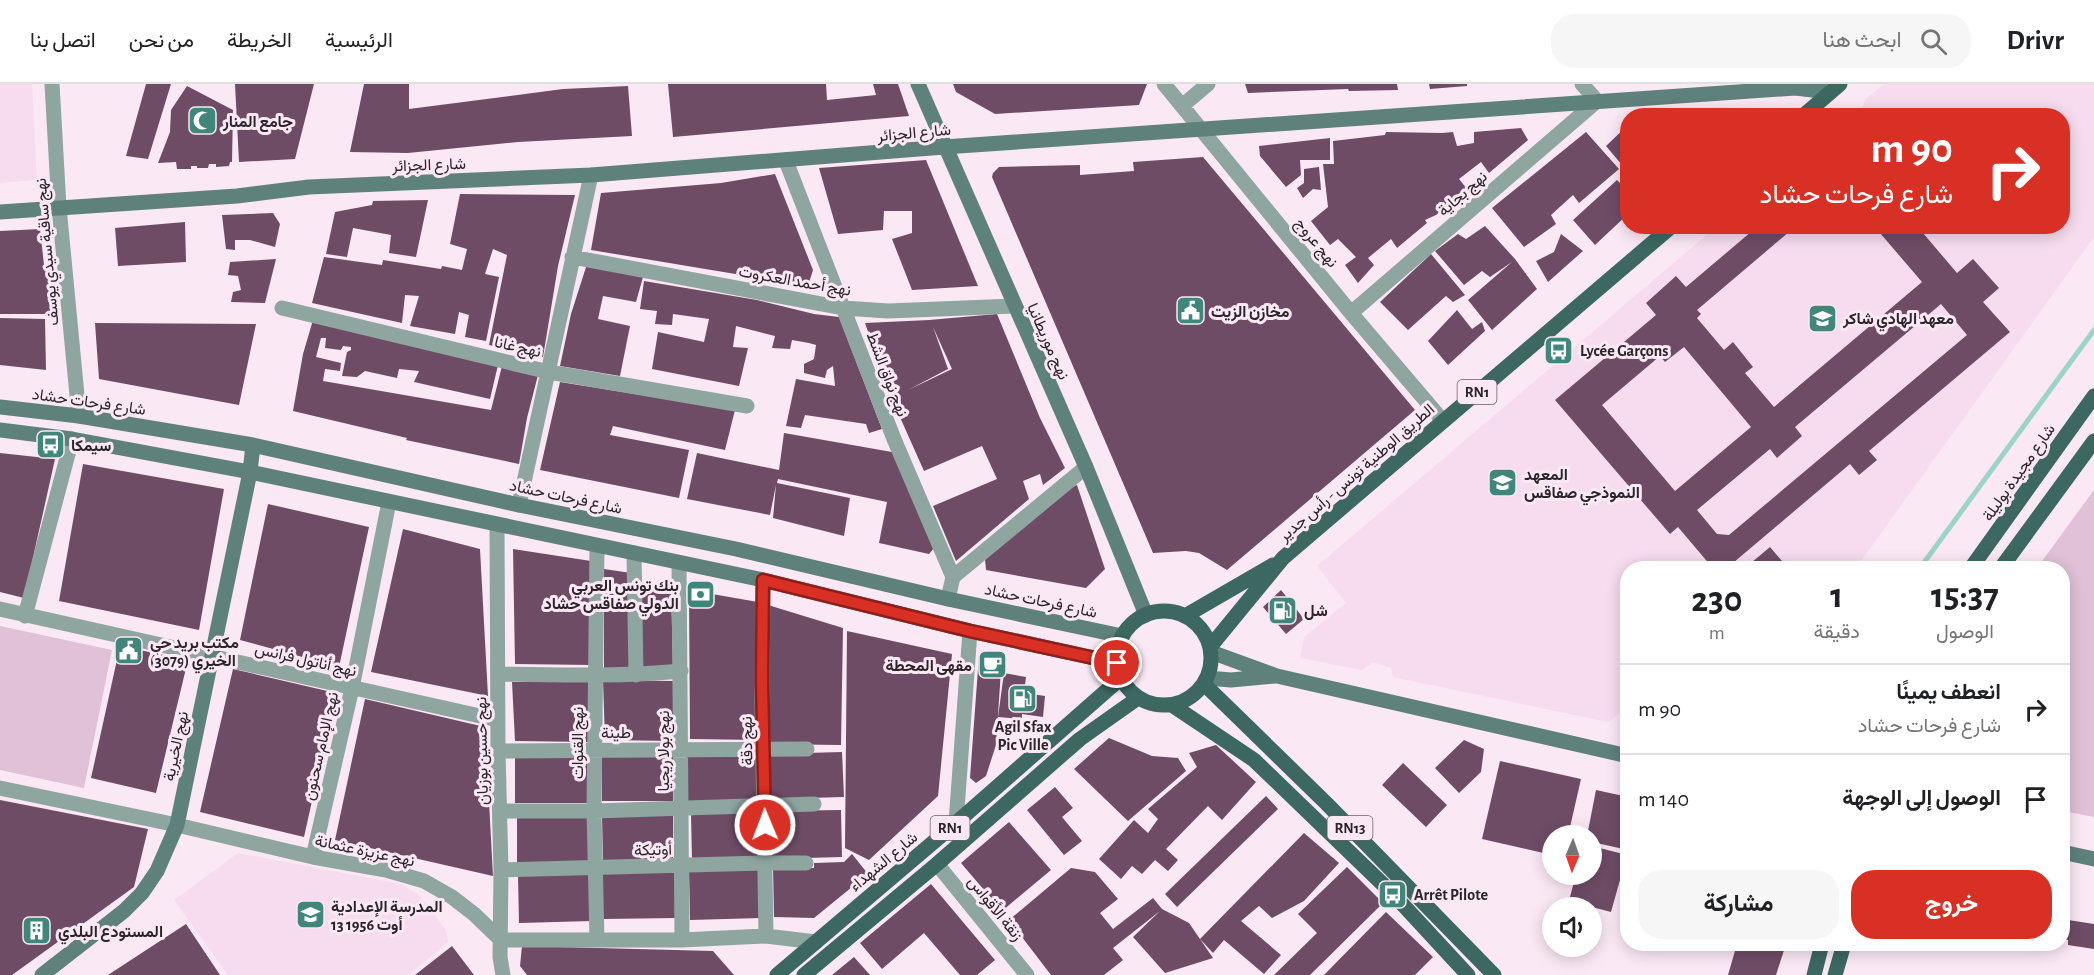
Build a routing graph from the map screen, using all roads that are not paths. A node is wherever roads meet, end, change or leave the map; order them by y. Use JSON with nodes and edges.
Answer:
{"nodes":[{"id":1,"x":52,"y":84,"type":"edge"},
{"id":2,"x":918,"y":84,"type":"edge"},
{"id":3,"x":1164,"y":84,"type":"edge"},
{"id":4,"x":1208,"y":84,"type":"edge"},
{"id":5,"x":1582,"y":84,"type":"edge"},
{"id":6,"x":1793,"y":86,"type":"edge"},
{"id":7,"x":1835,"y":88,"type":"edge"},
{"id":8,"x":1597,"y":101,"type":"junction"},
{"id":9,"x":1182,"y":106,"type":"junction"},
{"id":10,"x":1812,"y":108,"type":"edge"},
{"id":11,"x":1203,"y":130,"type":"junction"},
{"id":12,"x":944,"y":147,"type":"junction"},
{"id":13,"x":786,"y":161,"type":"junction"},
{"id":14,"x":591,"y":175,"type":"junction"},
{"id":15,"x":59,"y":207,"type":"junction"},
{"id":16,"x":0,"y":212,"type":"edge"},
{"id":17,"x":1663,"y":234,"type":"edge"},
{"id":18,"x":572,"y":257,"type":"junction"},
{"id":19,"x":1014,"y":306,"type":"junction"},
{"id":20,"x":282,"y":308,"type":"dead end"},
{"id":21,"x":843,"y":309,"type":"junction"},
{"id":22,"x":1351,"y":313,"type":"junction"},
{"id":23,"x":549,"y":372,"type":"junction"},
{"id":24,"x":2094,"y":396,"type":"edge"},
{"id":25,"x":747,"y":406,"type":"dead end"},
{"id":26,"x":0,"y":407,"type":"edge"},
{"id":27,"x":79,"y":416,"type":"junction"},
{"id":28,"x":1443,"y":421,"type":"junction"},
{"id":29,"x":0,"y":430,"type":"edge"},
{"id":30,"x":72,"y":439,"type":"junction"},
{"id":31,"x":2094,"y":441,"type":"edge"},
{"id":32,"x":253,"y":445,"type":"junction"},
{"id":33,"x":1086,"y":467,"type":"junction"},
{"id":34,"x":250,"y":472,"type":"junction"},
{"id":35,"x":389,"y":502,"type":"junction"},
{"id":36,"x":519,"y":505,"type":"junction"},
{"id":37,"x":497,"y":525,"type":"junction"},
{"id":38,"x":597,"y":546,"type":"junction"},
{"id":39,"x":634,"y":554,"type":"junction"},
{"id":40,"x":1283,"y":558,"type":"junction"},
{"id":41,"x":1976,"y":561,"type":"edge"},
{"id":42,"x":2006,"y":561,"type":"edge"},
{"id":43,"x":679,"y":563,"type":"junction"},
{"id":44,"x":953,"y":577,"type":"junction"},
{"id":45,"x":763,"y":580,"type":"junction"},
{"id":46,"x":948,"y":599,"type":"junction"},
{"id":47,"x":0,"y":609,"type":"edge"},
{"id":48,"x":1146,"y":615,"type":"junction"},
{"id":49,"x":25,"y":616,"type":"junction"},
{"id":50,"x":1185,"y":616,"type":"junction"},
{"id":51,"x":970,"y":631,"type":"junction"},
{"id":52,"x":1122,"y":636,"type":"junction"},
{"id":53,"x":1211,"y":649,"type":"junction"},
{"id":54,"x":212,"y":655,"type":"junction"},
{"id":55,"x":681,"y":671,"type":"junction"},
{"id":56,"x":1119,"y":671,"type":"junction"},
{"id":57,"x":498,"y":674,"type":"junction"},
{"id":58,"x":636,"y":675,"type":"junction"},
{"id":59,"x":595,"y":676,"type":"junction"},
{"id":60,"x":1278,"y":676,"type":"junction"},
{"id":61,"x":1206,"y":681,"type":"junction"},
{"id":62,"x":352,"y":688,"type":"junction"},
{"id":63,"x":1138,"y":698,"type":"junction"},
{"id":64,"x":1172,"y":705,"type":"junction"},
{"id":65,"x":498,"y":720,"type":"junction"},
{"id":66,"x":764,"y":749,"type":"junction"},
{"id":67,"x":807,"y":749,"type":"dead end"},
{"id":68,"x":680,"y":750,"type":"junction"},
{"id":69,"x":498,"y":751,"type":"junction"},
{"id":70,"x":595,"y":751,"type":"junction"},
{"id":71,"x":1620,"y":754,"type":"edge"},
{"id":72,"x":0,"y":788,"type":"edge"},
{"id":73,"x":814,"y":804,"type":"dead end"},
{"id":74,"x":764,"y":806,"type":"junction"},
{"id":75,"x":681,"y":807,"type":"junction"},
{"id":76,"x":500,"y":811,"type":"junction"},
{"id":77,"x":594,"y":811,"type":"junction"},
{"id":78,"x":956,"y":823,"type":"junction"},
{"id":79,"x":177,"y":825,"type":"junction"},
{"id":80,"x":2070,"y":854,"type":"edge"},
{"id":81,"x":313,"y":857,"type":"junction"},
{"id":82,"x":2094,"y":859,"type":"edge"},
{"id":83,"x":765,"y":862,"type":"junction"},
{"id":84,"x":806,"y":863,"type":"dead end"},
{"id":85,"x":937,"y":864,"type":"junction"},
{"id":86,"x":682,"y":866,"type":"junction"},
{"id":87,"x":595,"y":869,"type":"junction"},
{"id":88,"x":501,"y":870,"type":"junction"},
{"id":89,"x":766,"y":936,"type":"junction"},
{"id":90,"x":501,"y":940,"type":"junction"},
{"id":91,"x":597,"y":940,"type":"junction"},
{"id":92,"x":682,"y":940,"type":"junction"},
{"id":93,"x":816,"y":942,"type":"junction"},
{"id":94,"x":1820,"y":951,"type":"edge"},
{"id":95,"x":1842,"y":951,"type":"edge"},
{"id":96,"x":42,"y":975,"type":"edge"},
{"id":97,"x":502,"y":975,"type":"edge"},
{"id":98,"x":777,"y":975,"type":"edge"},
{"id":99,"x":804,"y":975,"type":"edge"},
{"id":100,"x":1027,"y":975,"type":"edge"},
{"id":101,"x":1468,"y":975,"type":"edge"},
{"id":102,"x":1494,"y":975,"type":"edge"},
{"id":103,"x":1814,"y":975,"type":"edge"},
{"id":104,"x":1835,"y":975,"type":"edge"}],
"edges":[{"from":1,"to":15,"type":"street","name":"نهج ساقية سيدي يوسف"},
{"from":2,"to":12,"type":"street","name":"نهج موريطانيا"},
{"from":3,"to":9,"type":"street","name":"نهج عروج"},
{"from":4,"to":9,"type":"street"},
{"from":5,"to":8,"type":"street"},
{"from":6,"to":7,"type":"street","name":"شارع الجزائر"},
{"from":6,"to":8,"type":"street","name":"شارع الجزائر"},
{"from":7,"to":10,"type":"main road"},
{"from":8,"to":11,"type":"street","name":"شارع الجزائر"},
{"from":8,"to":22,"type":"street","name":"نهج بجاية"},
{"from":9,"to":11,"type":"street","name":"نهج عروج"},
{"from":11,"to":12,"type":"street","name":"شارع الجزائر"},
{"from":11,"to":22,"type":"street","name":"نهج عروج"},
{"from":12,"to":13,"type":"street","name":"شارع الجزائر"},
{"from":12,"to":19,"type":"street","name":"نهج موريطانيا"},
{"from":13,"to":14,"type":"street","name":"شارع الجزائر"},
{"from":13,"to":21,"type":"street","name":"نهج نواق الشط"},
{"from":14,"to":15,"type":"street","name":"شارع الجزائر"},
{"from":14,"to":18,"type":"street"},
{"from":15,"to":16,"type":"street","name":"شارع الجزائر"},
{"from":15,"to":27,"type":"street","name":"نهج ساقية سيدي يوسف"},
{"from":17,"to":28,"type":"main road","name":"الطريق الوطنية تونس - رأس جدير","number":"RN1"},
{"from":18,"to":21,"type":"street","name":"نهج أحمد العكروت"},
{"from":18,"to":23,"type":"street"},
{"from":19,"to":21,"type":"street","name":"نهج أحمد العكروت"},
{"from":19,"to":33,"type":"street","name":"نهج موريطانيا"},
{"from":20,"to":23,"type":"street","name":"نهج غانا"},
{"from":21,"to":44,"type":"street","name":"نهج نواق الشط"},
{"from":22,"to":28,"type":"street","name":"نهج عروج"},
{"from":23,"to":25,"type":"street","name":"نهج غانا"},
{"from":23,"to":36,"type":"street"},
{"from":24,"to":41,"type":"main road","name":"شارع مجيدة بوليلة"},
{"from":26,"to":27,"type":"street","name":"شارع فرحات حشاد"},
{"from":27,"to":32,"type":"street","name":"شارع فرحات حشاد"},
{"from":28,"to":40,"type":"main road","name":"الطريق الوطنية تونس - رأس جدير","number":"RN1"},
{"from":29,"to":30,"type":"street"},
{"from":30,"to":34,"type":"street"},
{"from":30,"to":49,"type":"street"},
{"from":31,"to":42,"type":"main road"},
{"from":32,"to":34,"type":"street","name":"نهج الخيرية"},
{"from":32,"to":36,"type":"street","name":"شارع فرحات حشاد"},
{"from":33,"to":44,"type":"street"},
{"from":33,"to":48,"type":"street","name":"نهج موريطانيا"},
{"from":34,"to":35,"type":"street"},
{"from":34,"to":54,"type":"street","name":"نهج الخيرية"},
{"from":35,"to":37,"type":"street"},
{"from":35,"to":62,"type":"street","name":"نهج الإمام سحنون"},
{"from":36,"to":46,"type":"street","name":"شارع فرحات حشاد"},
{"from":37,"to":38,"type":"street"},
{"from":37,"to":57,"type":"street","name":"نهج حسين بوزيان"},
{"from":38,"to":39,"type":"street"},
{"from":38,"to":59,"type":"street","name":"نهج القنوات"},
{"from":39,"to":43,"type":"street"},
{"from":39,"to":58,"type":"street"},
{"from":40,"to":50,"type":"main road","name":"الطريق الوطنية تونس - رأس جدير","number":"RN1"},
{"from":40,"to":53,"type":"main road","name":"الطريق الوطنية تونس - رأس جدير","number":"RN1"},
{"from":43,"to":45,"type":"street"},
{"from":43,"to":55,"type":"street","name":"نهج بولا ريجيا"},
{"from":44,"to":46,"type":"street"},
{"from":45,"to":51,"type":"street"},
{"from":45,"to":66,"type":"street","name":"نهج دقة"},
{"from":46,"to":52,"type":"street","name":"شارع فرحات حشاد"},
{"from":47,"to":49,"type":"street","name":"نهج أناتول فرانس"},
{"from":48,"to":50,"type":"main road"},
{"from":48,"to":52,"type":"main road"},
{"from":49,"to":54,"type":"street","name":"نهج أناتول فرانس"},
{"from":50,"to":53,"type":"main road"},
{"from":51,"to":56,"type":"street"},
{"from":51,"to":78,"type":"street"},
{"from":52,"to":56,"type":"main road"},
{"from":53,"to":60,"type":"street"},
{"from":53,"to":61,"type":"main road"},
{"from":54,"to":62,"type":"street","name":"نهج أناتول فرانس"},
{"from":54,"to":79,"type":"street","name":"نهج الخيرية"},
{"from":55,"to":58,"type":"street"},
{"from":55,"to":68,"type":"street","name":"نهج بولا ريجيا"},
{"from":56,"to":63,"type":"main road"},
{"from":56,"to":78,"type":"main road","name":"شارع الشهداء","number":"RN1"},
{"from":57,"to":59,"type":"street"},
{"from":57,"to":65,"type":"street","name":"نهج حسين بوزيان"},
{"from":58,"to":59,"type":"street"},
{"from":59,"to":70,"type":"street","name":"نهج القنوات"},
{"from":60,"to":61,"type":"street"},
{"from":60,"to":71,"type":"street"},
{"from":61,"to":64,"type":"main road"},
{"from":61,"to":102,"type":"main road","number":"RN13"},
{"from":62,"to":65,"type":"street","name":"نهج أناتول فرانس"},
{"from":62,"to":81,"type":"street","name":"نهج الإمام سحنون"},
{"from":63,"to":64,"type":"main road"},
{"from":63,"to":85,"type":"main road","number":"RN1"},
{"from":64,"to":101,"type":"main road","number":"RN13"},
{"from":65,"to":69,"type":"street","name":"نهج حسين بوزيان"},
{"from":66,"to":67,"type":"street","name":"طينة"},
{"from":66,"to":68,"type":"street","name":"طينة"},
{"from":66,"to":74,"type":"street","name":"نهج دقة"},
{"from":68,"to":70,"type":"street","name":"طينة"},
{"from":68,"to":75,"type":"street","name":"نهج بولا ريجيا"},
{"from":69,"to":70,"type":"street","name":"طينة"},
{"from":69,"to":76,"type":"street","name":"نهج حسين بوزيان"},
{"from":70,"to":77,"type":"street","name":"نهج القنوات"},
{"from":72,"to":79,"type":"street","name":"نهج عزيزة عثمانة"},
{"from":73,"to":74,"type":"street"},
{"from":74,"to":75,"type":"street"},
{"from":74,"to":83,"type":"street","name":"نهج دقة"},
{"from":75,"to":77,"type":"street"},
{"from":75,"to":86,"type":"street","name":"نهج بولا ريجيا"},
{"from":76,"to":77,"type":"street"},
{"from":76,"to":88,"type":"street","name":"نهج حسين بوزيان"},
{"from":77,"to":87,"type":"street","name":"نهج القنوات"},
{"from":78,"to":93,"type":"main road","name":"شارع الشهداء","number":"RN1"},
{"from":79,"to":81,"type":"street","name":"نهج عزيزة عثمانة"},
{"from":79,"to":96,"type":"street","name":"نهج الخيرية"},
{"from":80,"to":82,"type":"street"},
{"from":81,"to":90,"type":"street","name":"نهج عزيزة عثمانة"},
{"from":83,"to":84,"type":"street","name":"أوتيكة"},
{"from":83,"to":86,"type":"street","name":"أوتيكة"},
{"from":83,"to":89,"type":"street","name":"نهج دقة"},
{"from":85,"to":99,"type":"main road","number":"RN1"},
{"from":85,"to":100,"type":"street","name":"زنقة الأقواس"},
{"from":86,"to":87,"type":"street","name":"أوتيكة"},
{"from":86,"to":92,"type":"street","name":"نهج بولا ريجيا"},
{"from":87,"to":88,"type":"street","name":"أوتيكة"},
{"from":87,"to":91,"type":"street","name":"نهج القنوات"},
{"from":88,"to":90,"type":"street","name":"نهج حسين بوزيان"},
{"from":89,"to":92,"type":"street"},
{"from":89,"to":93,"type":"street"},
{"from":90,"to":91,"type":"street"},
{"from":90,"to":97,"type":"street","name":"نهج حسين بوزيان"},
{"from":91,"to":92,"type":"street"},
{"from":93,"to":98,"type":"main road","name":"شارع الشهداء","number":"RN1"},
{"from":94,"to":103,"type":"main road"},
{"from":95,"to":104,"type":"main road"}]}
